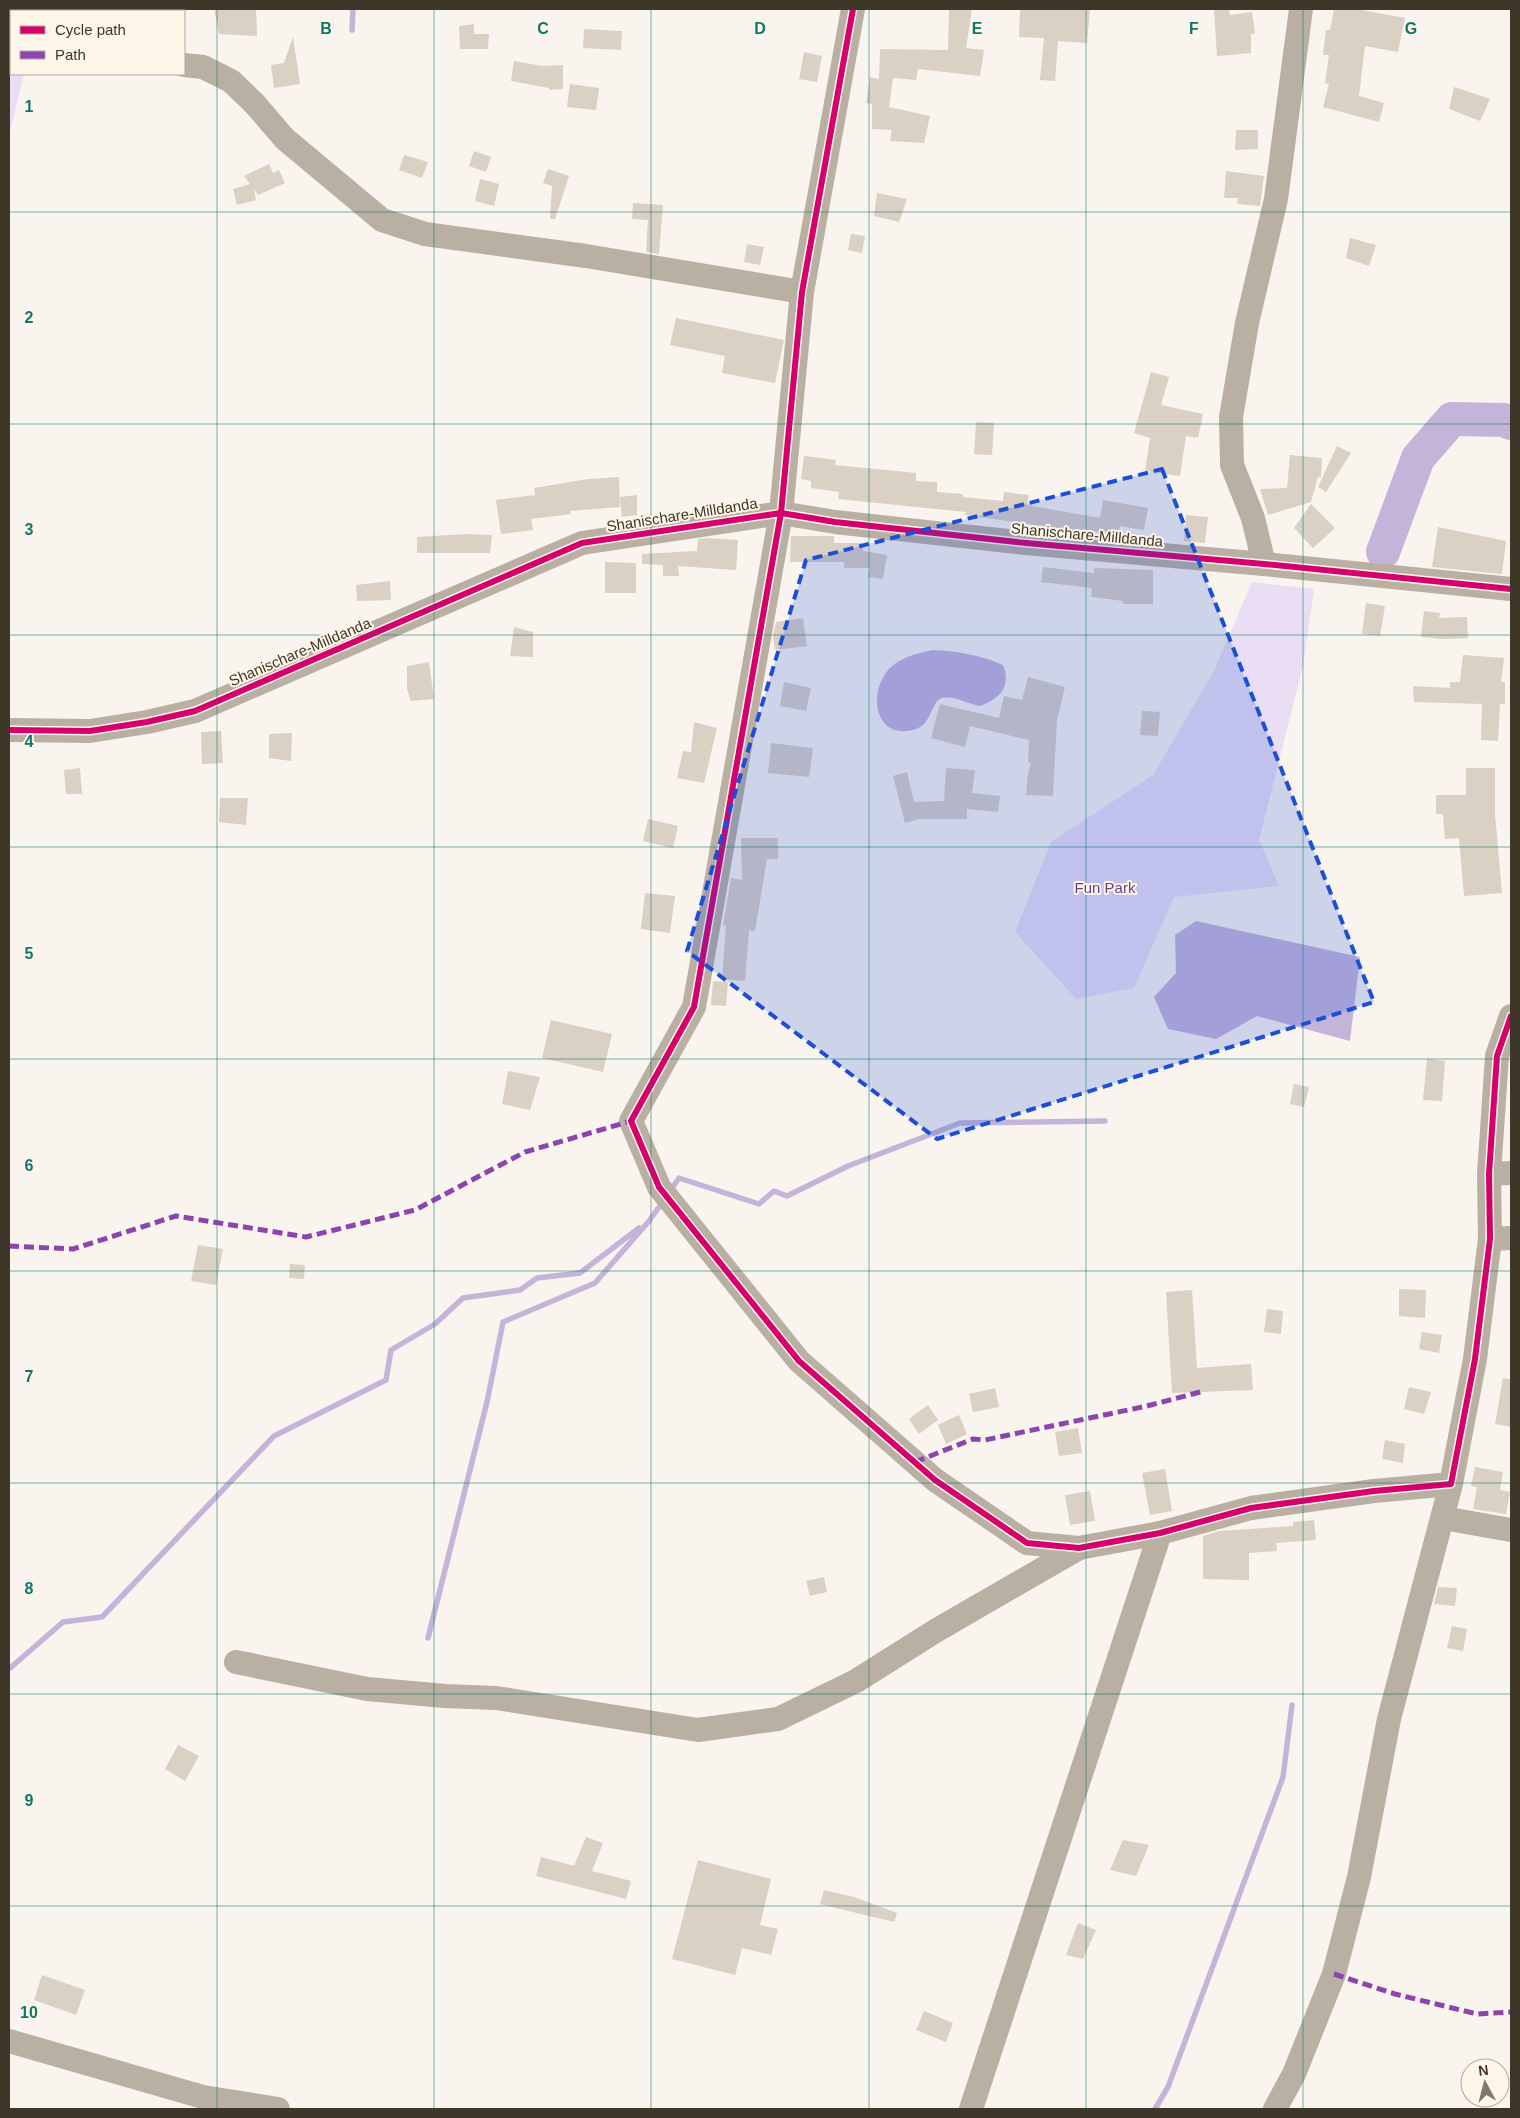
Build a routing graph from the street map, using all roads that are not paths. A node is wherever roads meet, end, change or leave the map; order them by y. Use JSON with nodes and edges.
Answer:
{"nodes":[{"id":1,"x":853,"y":9,"type":"edge"},
{"id":2,"x":1301,"y":9,"type":"edge"},
{"id":3,"x":185,"y":65,"type":"edge"},
{"id":4,"x":802,"y":292,"type":"junction"},
{"id":5,"x":781,"y":513,"type":"junction"},
{"id":6,"x":1264,"y":564,"type":"junction"},
{"id":7,"x":1511,"y":589,"type":"edge"},
{"id":8,"x":9,"y":730,"type":"edge"},
{"id":9,"x":1511,"y":1016,"type":"edge"},
{"id":10,"x":1500,"y":1174,"type":"edge"},
{"id":11,"x":1501,"y":1239,"type":"edge"},
{"id":12,"x":1451,"y":1484,"type":"junction"},
{"id":13,"x":1444,"y":1518,"type":"junction"},
{"id":14,"x":1511,"y":1530,"type":"edge"},
{"id":15,"x":1160,"y":1533,"type":"junction"},
{"id":16,"x":1079,"y":1548,"type":"junction"},
{"id":17,"x":236,"y":1662,"type":"dead end"},
{"id":18,"x":9,"y":2042,"type":"edge"},
{"id":19,"x":202,"y":2103,"type":"edge"},
{"id":20,"x":278,"y":2109,"type":"edge"},
{"id":21,"x":971,"y":2109,"type":"edge"},
{"id":22,"x":1275,"y":2109,"type":"edge"}],
"edges":[{"from":1,"to":4,"type":"street"},
{"from":2,"to":6,"type":"street"},
{"from":3,"to":4,"type":"street"},
{"from":4,"to":5,"type":"street"},
{"from":5,"to":6,"type":"street","name":"Shanischare-Milldanda"},
{"from":5,"to":8,"type":"street","name":"Shanischare-Milldanda"},
{"from":5,"to":16,"type":"street"},
{"from":6,"to":7,"type":"street","name":"Shanischare-Milldanda"},
{"from":9,"to":10,"type":"street"},
{"from":10,"to":11,"type":"street"},
{"from":11,"to":12,"type":"street"},
{"from":12,"to":13,"type":"street"},
{"from":12,"to":15,"type":"street"},
{"from":13,"to":14,"type":"street"},
{"from":13,"to":22,"type":"street"},
{"from":15,"to":16,"type":"street"},
{"from":15,"to":21,"type":"street"},
{"from":16,"to":17,"type":"street"},
{"from":18,"to":19,"type":"street"},
{"from":19,"to":20,"type":"street"}]}
